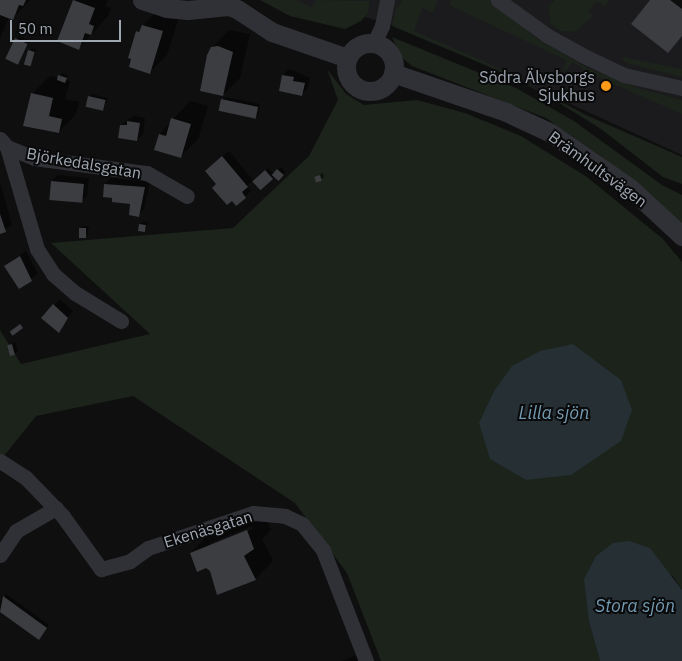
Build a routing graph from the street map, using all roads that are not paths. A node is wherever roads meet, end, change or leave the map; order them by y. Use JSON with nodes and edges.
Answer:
{"nodes":[{"id":1,"x":142,"y":0,"type":"edge"},
{"id":2,"x":387,"y":0,"type":"edge"},
{"id":3,"x":498,"y":0,"type":"edge"},
{"id":4,"x":374,"y":43,"type":"junction"},
{"id":5,"x":347,"y":58,"type":"junction"},
{"id":6,"x":394,"y":73,"type":"junction"},
{"id":7,"x":682,"y":88,"type":"edge"},
{"id":8,"x":3,"y":143,"type":"edge"},
{"id":9,"x":187,"y":196,"type":"dead end"},
{"id":10,"x":682,"y":236,"type":"edge"},
{"id":11,"x":121,"y":322,"type":"dead end"},
{"id":12,"x":0,"y":460,"type":"edge"},
{"id":13,"x":56,"y":508,"type":"junction"},
{"id":14,"x":0,"y":555,"type":"edge"},
{"id":15,"x":366,"y":661,"type":"edge"}],
"edges":[{"from":1,"to":5,"type":"street"},
{"from":2,"to":4,"type":"street"},
{"from":3,"to":7,"type":"street"},
{"from":4,"to":5,"type":"street"},
{"from":4,"to":6,"type":"street"},
{"from":5,"to":6,"type":"street"},
{"from":6,"to":10,"type":"street","name":"Brämhultsvägen"},
{"from":8,"to":9,"type":"street","name":"Björkedalsgatan"},
{"from":8,"to":11,"type":"street"},
{"from":12,"to":13,"type":"street","name":"Ekenäsgatan"},
{"from":13,"to":14,"type":"street"},
{"from":13,"to":15,"type":"street","name":"Ekenäsgatan"}]}
